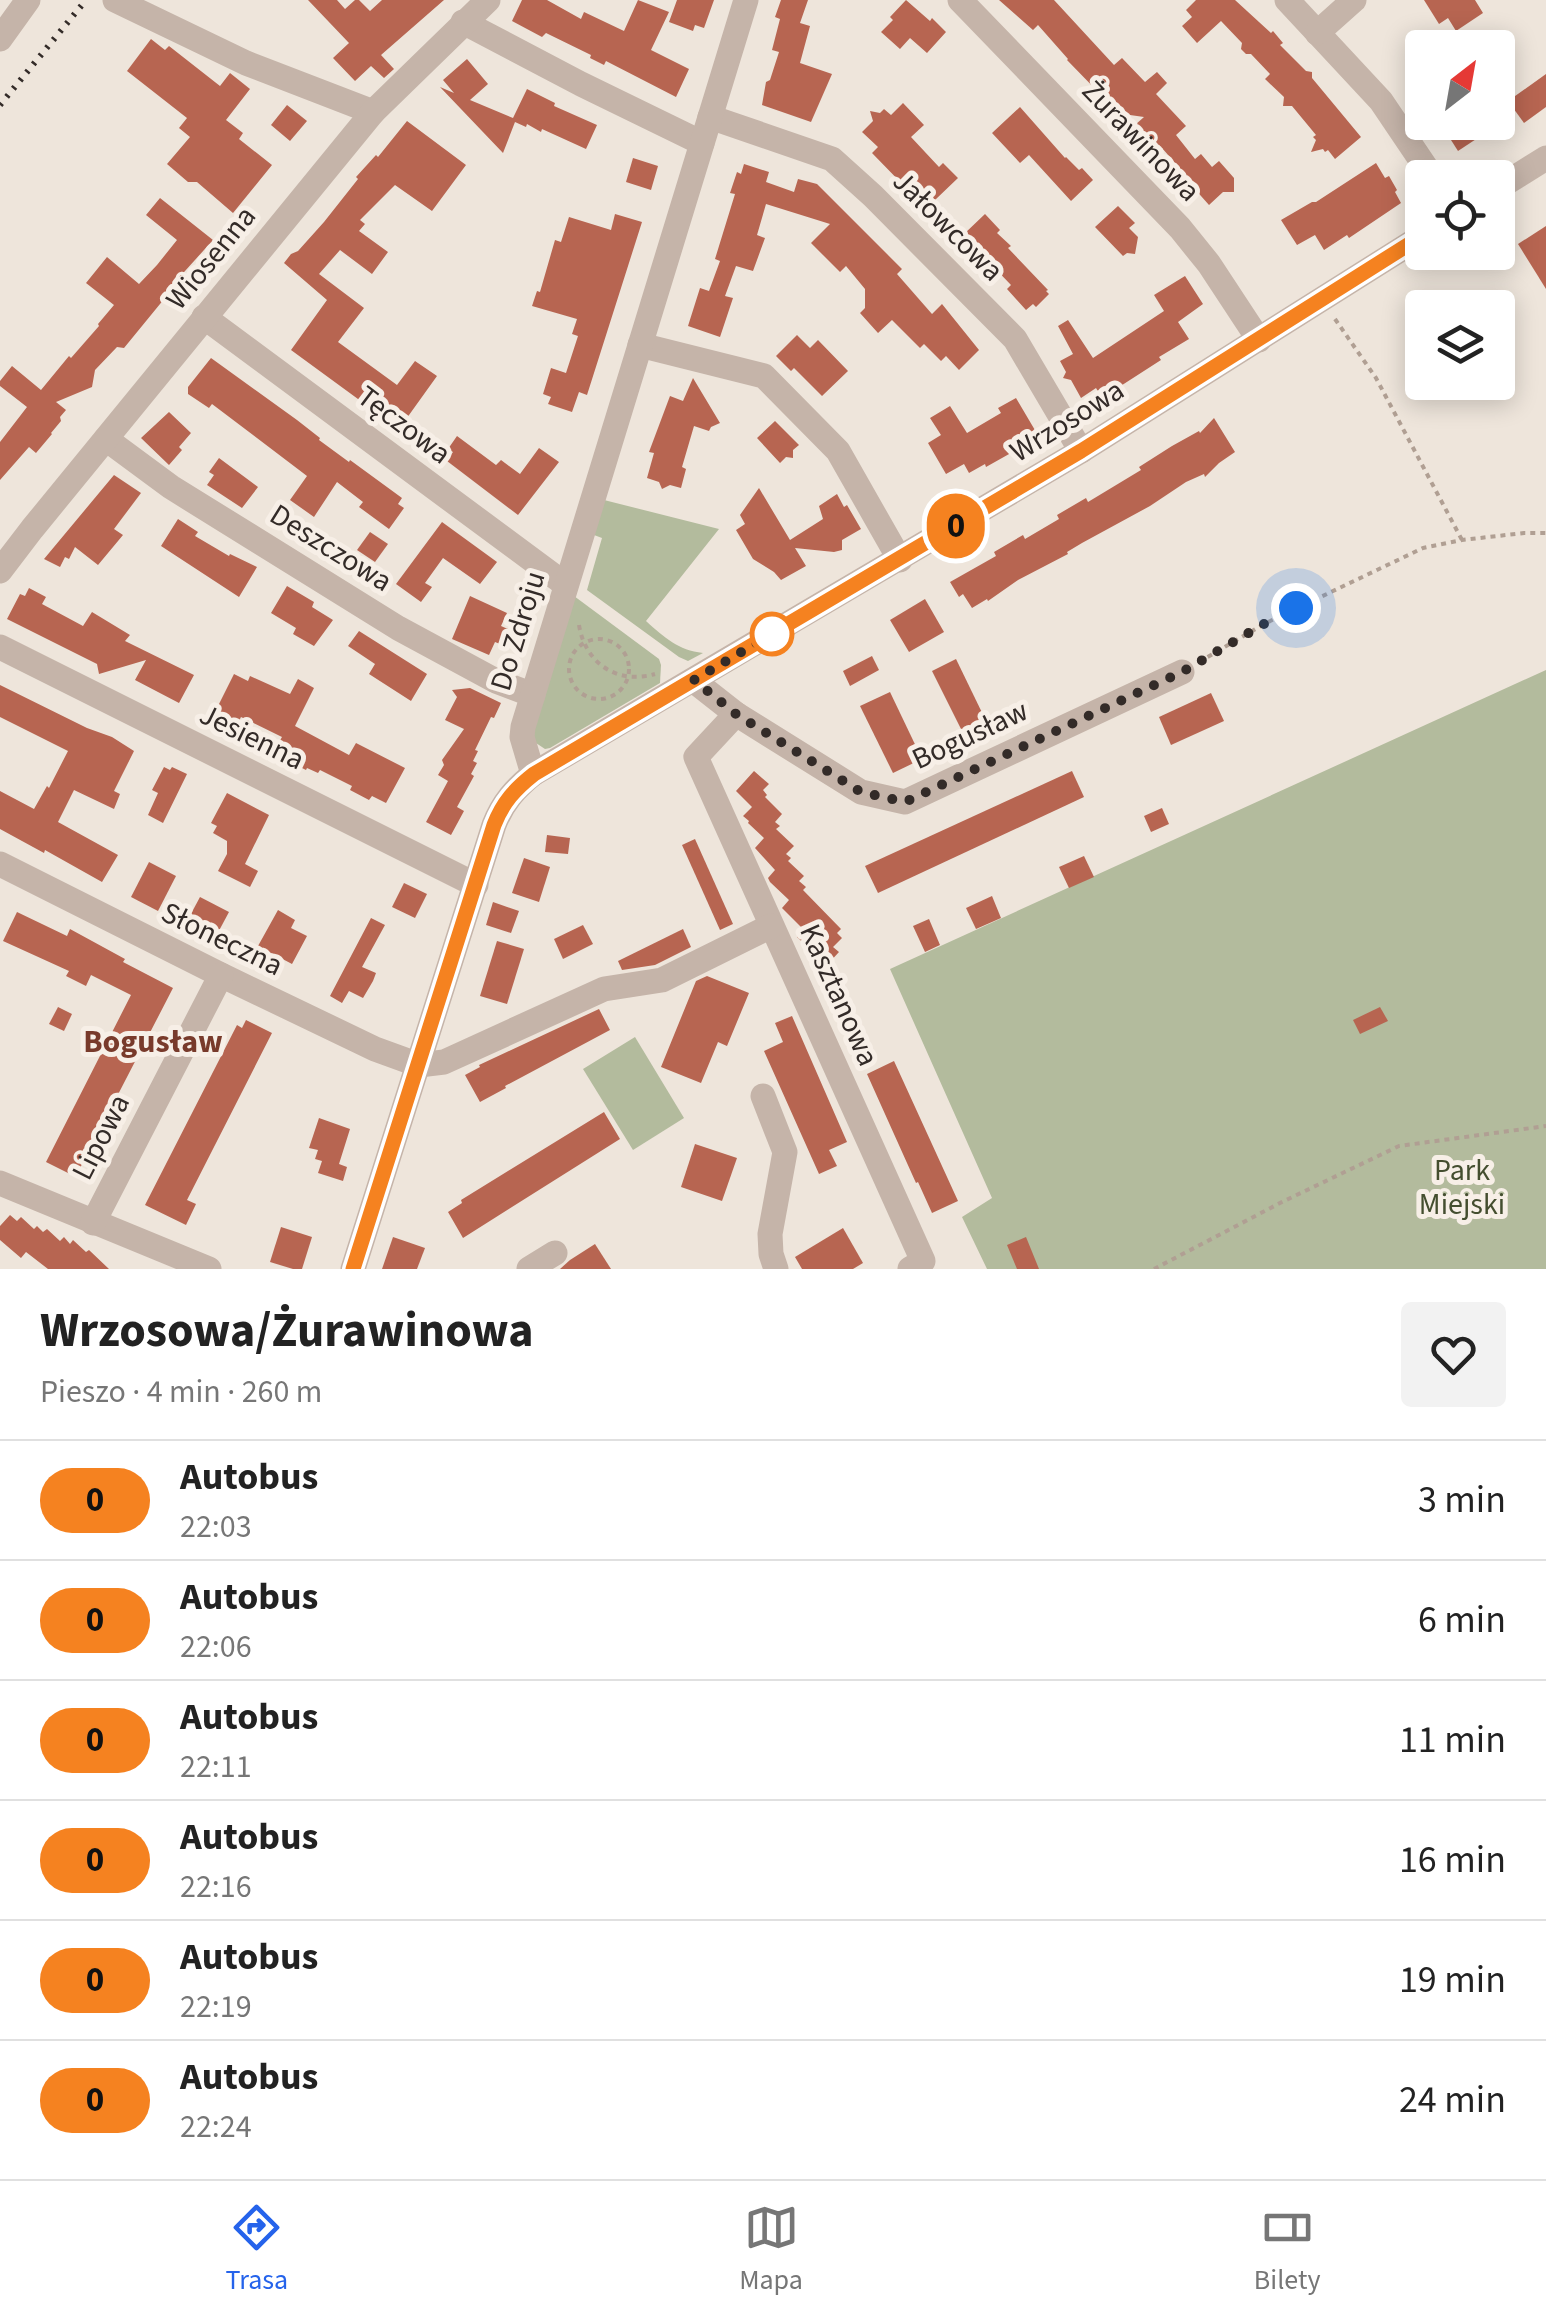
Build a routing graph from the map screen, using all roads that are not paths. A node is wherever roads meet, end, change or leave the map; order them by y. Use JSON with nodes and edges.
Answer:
{"nodes":[{"id":1,"x":28,"y":0,"type":"edge"},
{"id":2,"x":115,"y":0,"type":"edge"},
{"id":3,"x":488,"y":0,"type":"edge"},
{"id":4,"x":746,"y":0,"type":"edge"},
{"id":5,"x":960,"y":0,"type":"edge"},
{"id":6,"x":1286,"y":0,"type":"edge"},
{"id":7,"x":1354,"y":0,"type":"edge"},
{"id":8,"x":463,"y":22,"type":"junction"},
{"id":9,"x":1317,"y":33,"type":"junction"},
{"id":10,"x":0,"y":40,"type":"edge"},
{"id":11,"x":373,"y":112,"type":"junction"},
{"id":12,"x":710,"y":117,"type":"junction"},
{"id":13,"x":702,"y":142,"type":"junction"},
{"id":14,"x":1546,"y":158,"type":"edge"},
{"id":15,"x":1422,"y":160,"type":"edge"},
{"id":16,"x":1515,"y":177,"type":"edge"},
{"id":17,"x":1405,"y":247,"type":"edge"},
{"id":18,"x":204,"y":317,"type":"junction"},
{"id":19,"x":1258,"y":340,"type":"junction"},
{"id":20,"x":640,"y":345,"type":"junction"},
{"id":21,"x":106,"y":439,"type":"junction"},
{"id":22,"x":1081,"y":451,"type":"junction"},
{"id":23,"x":900,"y":560,"type":"junction"},
{"id":24,"x":0,"y":571,"type":"edge"},
{"id":25,"x":566,"y":585,"type":"junction"},
{"id":26,"x":0,"y":647,"type":"edge"},
{"id":27,"x":1182,"y":672,"type":"road end"},
{"id":28,"x":694,"y":680,"type":"junction"},
{"id":29,"x":533,"y":694,"type":"junction"},
{"id":30,"x":736,"y":714,"type":"junction"},
{"id":31,"x":534,"y":774,"type":"junction"},
{"id":32,"x":0,"y":864,"type":"edge"},
{"id":33,"x":476,"y":885,"type":"junction"},
{"id":34,"x":772,"y":926,"type":"junction"},
{"id":35,"x":221,"y":976,"type":"junction"},
{"id":36,"x":419,"y":1065,"type":"junction"},
{"id":37,"x":763,"y":1096,"type":"dead end"},
{"id":38,"x":0,"y":1182,"type":"edge"},
{"id":39,"x":93,"y":1223,"type":"junction"},
{"id":40,"x":555,"y":1253,"type":"dead end"},
{"id":41,"x":210,"y":1269,"type":"edge"},
{"id":42,"x":353,"y":1269,"type":"edge"},
{"id":43,"x":529,"y":1269,"type":"edge"},
{"id":44,"x":776,"y":1269,"type":"edge"},
{"id":45,"x":910,"y":1269,"type":"edge"}],
"edges":[{"from":1,"to":10,"type":"street"},
{"from":2,"to":11,"type":"street"},
{"from":3,"to":8,"type":"street","name":"Wiosenna"},
{"from":4,"to":12,"type":"street","name":"Do Zdroju"},
{"from":5,"to":19,"type":"street","name":"Żurawinowa"},
{"from":6,"to":9,"type":"street"},
{"from":7,"to":9,"type":"street"},
{"from":8,"to":11,"type":"street","name":"Wiosenna"},
{"from":8,"to":13,"type":"street"},
{"from":9,"to":15,"type":"street"},
{"from":11,"to":18,"type":"street","name":"Wiosenna"},
{"from":12,"to":13,"type":"street","name":"Do Zdroju"},
{"from":12,"to":22,"type":"street","name":"Jałowcowa"},
{"from":13,"to":20,"type":"street","name":"Do Zdroju"},
{"from":14,"to":16,"type":"street"},
{"from":17,"to":19,"type":"street","name":"Wrzosowa"},
{"from":18,"to":21,"type":"street","name":"Wiosenna"},
{"from":18,"to":25,"type":"street","name":"Tęczowa"},
{"from":19,"to":22,"type":"street","name":"Wrzosowa"},
{"from":20,"to":23,"type":"street"},
{"from":20,"to":25,"type":"street","name":"Do Zdroju"},
{"from":21,"to":24,"type":"street","name":"Wiosenna"},
{"from":21,"to":29,"type":"street","name":"Deszczowa"},
{"from":22,"to":23,"type":"street","name":"Wrzosowa"},
{"from":23,"to":28,"type":"street","name":"Wrzosowa"},
{"from":25,"to":29,"type":"street","name":"Do Zdroju"},
{"from":26,"to":33,"type":"street","name":"Jesienna"},
{"from":27,"to":30,"type":"street","name":"Bogusław"},
{"from":28,"to":30,"type":"street","name":"Bogusław"},
{"from":28,"to":31,"type":"street","name":"Wrzosowa"},
{"from":29,"to":31,"type":"street","name":"Do Zdroju"},
{"from":30,"to":34,"type":"street"},
{"from":31,"to":33,"type":"street"},
{"from":32,"to":35,"type":"street","name":"Słoneczna"},
{"from":33,"to":36,"type":"street"},
{"from":34,"to":36,"type":"street","name":"Kasztanowa"},
{"from":34,"to":45,"type":"street","name":"Kasztanowa"},
{"from":35,"to":36,"type":"street","name":"Słoneczna"},
{"from":35,"to":39,"type":"street","name":"Lipowa"},
{"from":36,"to":42,"type":"street"},
{"from":37,"to":44,"type":"street"},
{"from":38,"to":39,"type":"street"},
{"from":39,"to":41,"type":"street"},
{"from":40,"to":43,"type":"street"}]}
